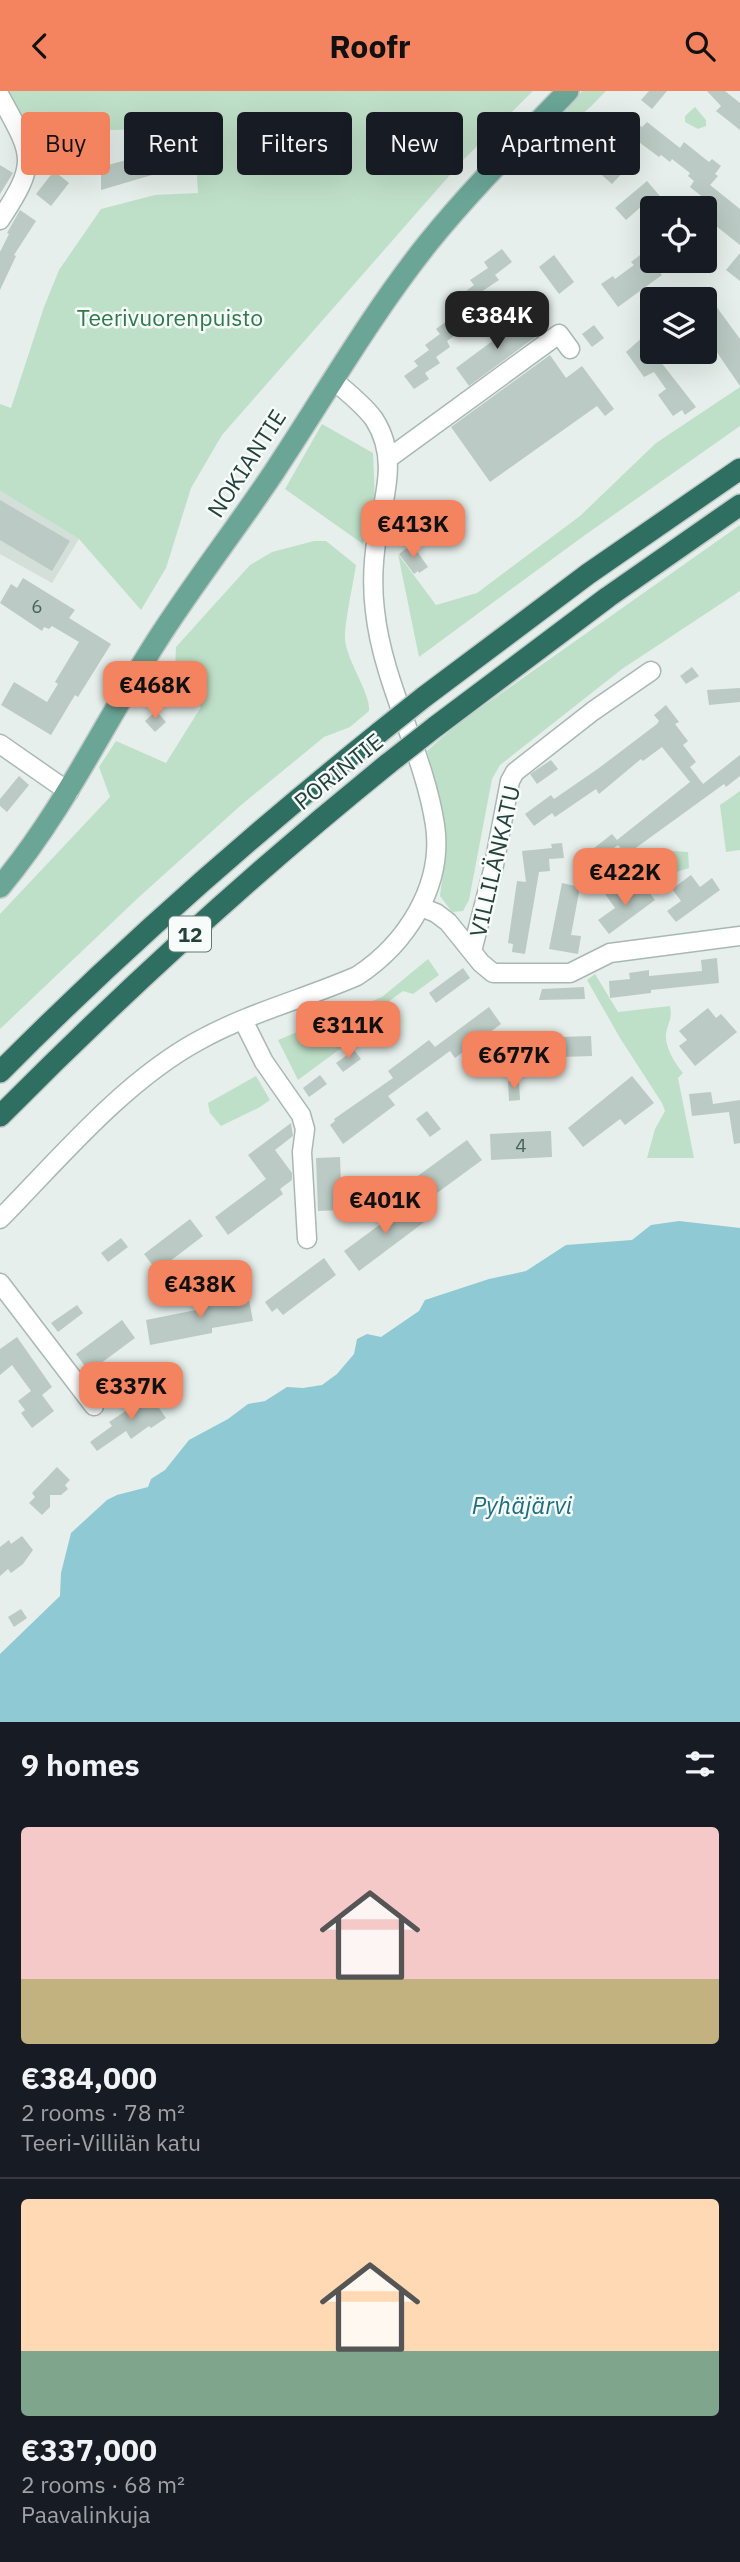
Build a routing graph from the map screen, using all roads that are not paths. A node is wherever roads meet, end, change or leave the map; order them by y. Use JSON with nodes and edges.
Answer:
{"nodes":[{"id":1,"x":568,"y":91,"type":"edge"},
{"id":2,"x":0,"y":96,"type":"edge"},
{"id":3,"x":0,"y":220,"type":"edge"},
{"id":4,"x":570,"y":349,"type":"dead end"},
{"id":5,"x":332,"y":379,"type":"junction"},
{"id":6,"x":389,"y":458,"type":"junction"},
{"id":7,"x":740,"y":469,"type":"edge"},
{"id":8,"x":740,"y":505,"type":"edge"},
{"id":9,"x":651,"y":671,"type":"dead end"},
{"id":10,"x":0,"y":744,"type":"edge"},
{"id":11,"x":69,"y":792,"type":"junction"},
{"id":12,"x":0,"y":887,"type":"edge"},
{"id":13,"x":421,"y":907,"type":"junction"},
{"id":14,"x":740,"y":936,"type":"edge"},
{"id":15,"x":472,"y":951,"type":"junction"},
{"id":16,"x":243,"y":1020,"type":"junction"},
{"id":17,"x":0,"y":1072,"type":"edge"},
{"id":18,"x":0,"y":1116,"type":"edge"},
{"id":19,"x":0,"y":1219,"type":"edge"},
{"id":20,"x":307,"y":1239,"type":"dead end"},
{"id":21,"x":0,"y":1283,"type":"edge"},
{"id":22,"x":94,"y":1406,"type":"dead end"}],
"edges":[{"from":1,"to":5,"type":"main road","name":"NOKIANTIE"},
{"from":2,"to":3,"type":"street"},
{"from":4,"to":6,"type":"street"},
{"from":5,"to":6,"type":"street"},
{"from":5,"to":11,"type":"main road","name":"NOKIANTIE"},
{"from":6,"to":13,"type":"street"},
{"from":7,"to":17,"type":"highway","name":"PORINTIE","number":"12","bridge":true},
{"from":8,"to":18,"type":"highway","name":"PORINTIE","number":"12","bridge":true},
{"from":9,"to":15,"type":"street","name":"VILLILÄNKATU"},
{"from":10,"to":11,"type":"street"},
{"from":11,"to":12,"type":"main road","name":"NOKIANTIE"},
{"from":13,"to":15,"type":"street"},
{"from":13,"to":16,"type":"street"},
{"from":14,"to":15,"type":"street"},
{"from":16,"to":19,"type":"street"},
{"from":16,"to":20,"type":"street"},
{"from":21,"to":22,"type":"street"}]}
